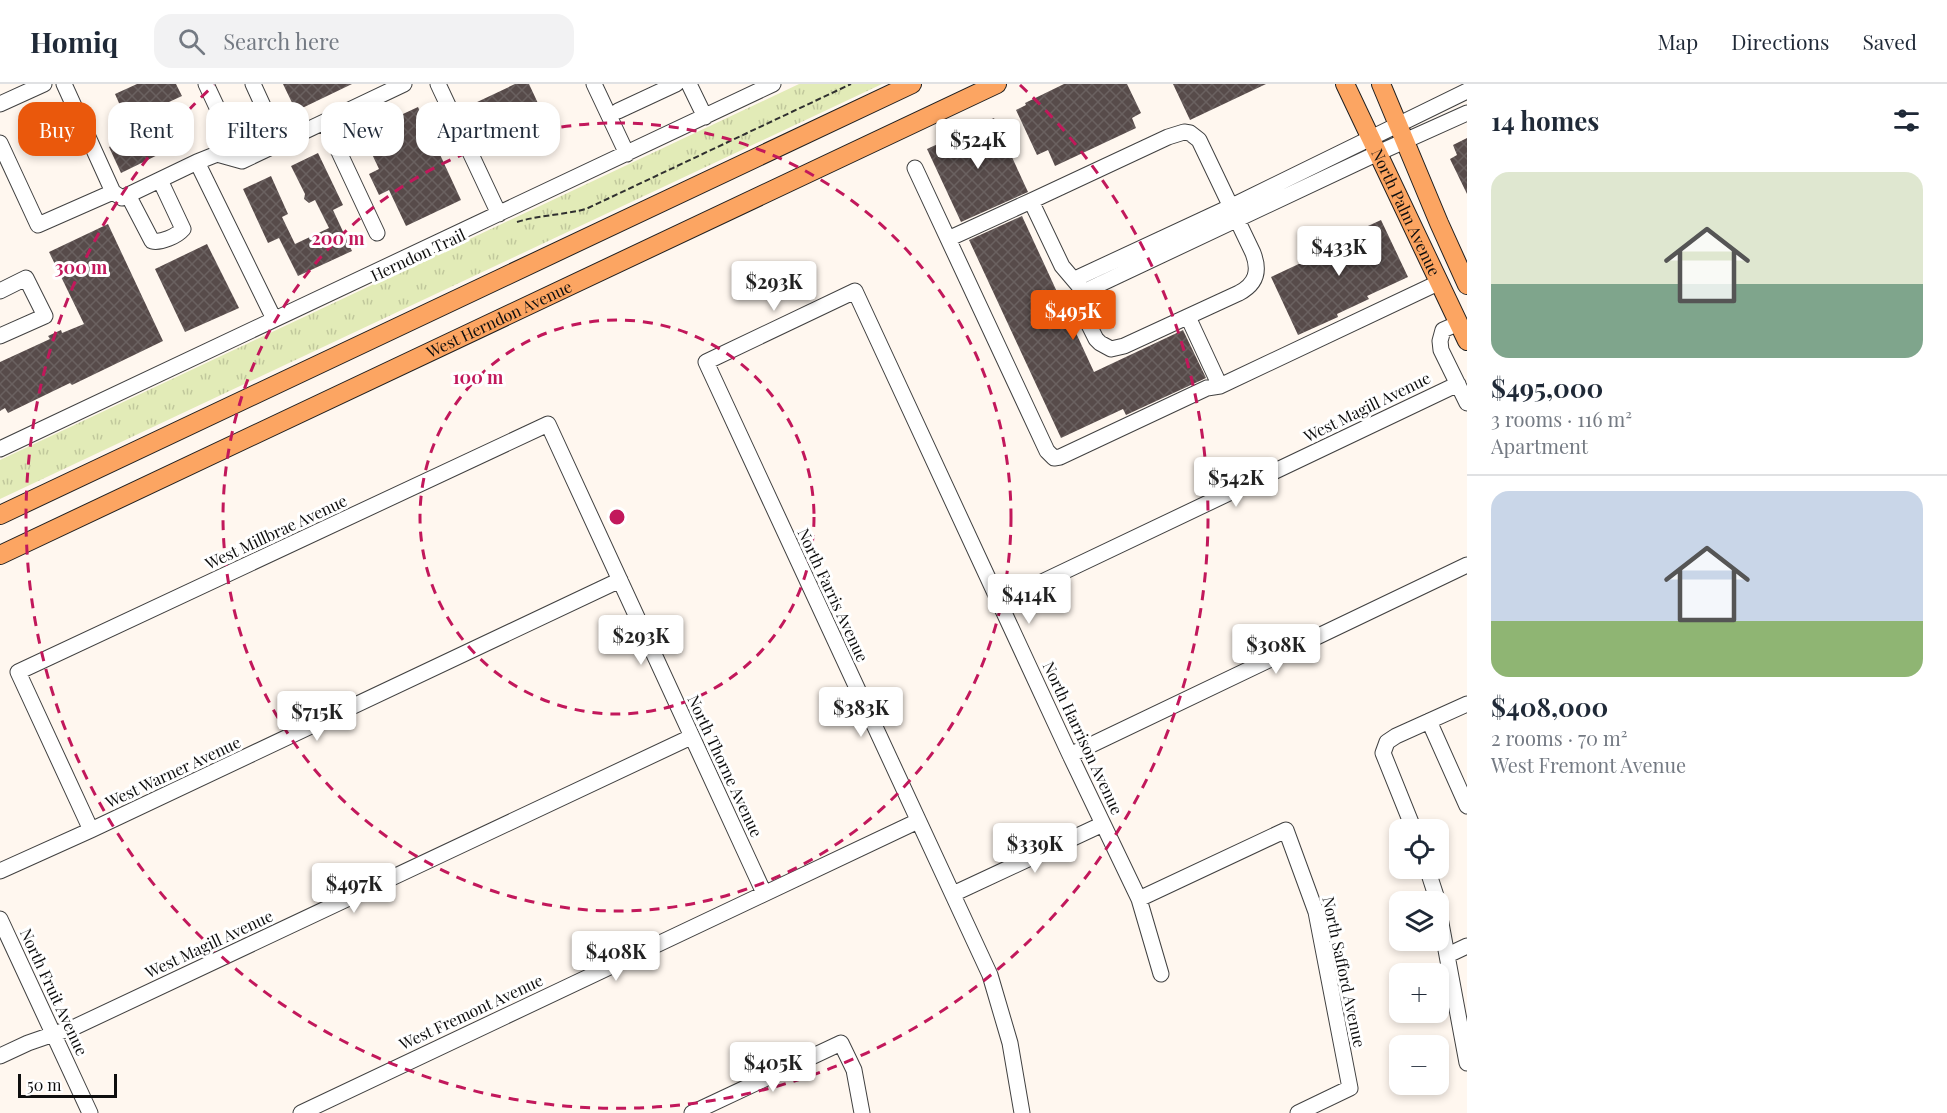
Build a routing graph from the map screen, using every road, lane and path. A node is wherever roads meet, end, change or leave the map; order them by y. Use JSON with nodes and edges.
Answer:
{"nodes":[{"id":1,"x":44,"y":84,"type":"edge"},
{"id":2,"x":206,"y":84,"type":"edge"},
{"id":3,"x":253,"y":84,"type":"edge"},
{"id":4,"x":404,"y":84,"type":"edge"},
{"id":5,"x":438,"y":84,"type":"edge"},
{"id":6,"x":594,"y":84,"type":"edge"},
{"id":7,"x":676,"y":84,"type":"edge"},
{"id":8,"x":689,"y":84,"type":"edge"},
{"id":9,"x":773,"y":84,"type":"edge"},
{"id":10,"x":851,"y":84,"type":"edge"},
{"id":11,"x":912,"y":84,"type":"edge"},
{"id":12,"x":998,"y":84,"type":"edge"},
{"id":13,"x":1345,"y":84,"type":"edge"},
{"id":14,"x":1382,"y":84,"type":"edge"},
{"id":15,"x":66,"y":85,"type":"edge"},
{"id":16,"x":1467,"y":91,"type":"edge"},
{"id":17,"x":261,"y":102,"type":"edge"},
{"id":18,"x":367,"y":102,"type":"edge"},
{"id":19,"x":0,"y":105,"type":"edge"},
{"id":20,"x":618,"y":111,"type":"dead end"},
{"id":21,"x":1467,"y":113,"type":"edge"},
{"id":22,"x":705,"y":117,"type":"junction"},
{"id":23,"x":1402,"y":132,"type":"junction"},
{"id":24,"x":0,"y":143,"type":"edge"},
{"id":25,"x":1374,"y":145,"type":"junction"},
{"id":26,"x":627,"y":154,"type":"junction"},
{"id":27,"x":253,"y":156,"type":"edge"},
{"id":28,"x":341,"y":156,"type":"edge"},
{"id":29,"x":242,"y":161,"type":"junction"},
{"id":30,"x":197,"y":162,"type":"junction"},
{"id":31,"x":915,"y":168,"type":"dead end"},
{"id":32,"x":160,"y":180,"type":"junction"},
{"id":33,"x":121,"y":194,"type":"junction"},
{"id":34,"x":1031,"y":201,"type":"junction"},
{"id":35,"x":1235,"y":213,"type":"junction"},
{"id":36,"x":500,"y":214,"type":"junction"},
{"id":37,"x":514,"y":222,"type":"dead end"},
{"id":38,"x":377,"y":233,"type":"dead end"},
{"id":39,"x":948,"y":239,"type":"junction"},
{"id":40,"x":1440,"y":282,"type":"junction"},
{"id":41,"x":1467,"y":285,"type":"edge"},
{"id":42,"x":1078,"y":286,"type":"junction"},
{"id":43,"x":0,"y":291,"type":"edge"},
{"id":44,"x":1188,"y":317,"type":"junction"},
{"id":45,"x":1463,"y":318,"type":"edge"},
{"id":46,"x":274,"y":319,"type":"junction"},
{"id":47,"x":0,"y":336,"type":"edge"},
{"id":48,"x":1467,"y":341,"type":"edge"},
{"id":49,"x":706,"y":362,"type":"joint"},
{"id":50,"x":1458,"y":384,"type":"junction"},
{"id":51,"x":1220,"y":386,"type":"junction"},
{"id":52,"x":1467,"y":403,"type":"edge"},
{"id":53,"x":548,"y":424,"type":"joint"},
{"id":54,"x":0,"y":449,"type":"edge"},
{"id":55,"x":0,"y":515,"type":"edge"},
{"id":56,"x":0,"y":555,"type":"edge"},
{"id":57,"x":1467,"y":565,"type":"edge"},
{"id":58,"x":620,"y":580,"type":"junction"},
{"id":59,"x":1000,"y":603,"type":"junction"},
{"id":60,"x":1467,"y":704,"type":"edge"},
{"id":61,"x":1429,"y":721,"type":"junction"},
{"id":62,"x":691,"y":736,"type":"junction"},
{"id":63,"x":1070,"y":755,"type":"junction"},
{"id":64,"x":1467,"y":806,"type":"edge"},
{"id":65,"x":1410,"y":819,"type":"edge"},
{"id":66,"x":918,"y":821,"type":"junction"},
{"id":67,"x":1103,"y":824,"type":"junction"},
{"id":68,"x":92,"y":830,"type":"junction"},
{"id":69,"x":0,"y":871,"type":"edge"},
{"id":70,"x":764,"y":893,"type":"junction"},
{"id":71,"x":953,"y":894,"type":"junction"},
{"id":72,"x":1139,"y":899,"type":"junction"},
{"id":73,"x":0,"y":919,"type":"edge"},
{"id":74,"x":1467,"y":946,"type":"edge"},
{"id":75,"x":1447,"y":951,"type":"edge"},
{"id":76,"x":1448,"y":955,"type":"junction"},
{"id":77,"x":1161,"y":974,"type":"dead end"},
{"id":78,"x":1462,"y":1009,"type":"edge"},
{"id":79,"x":53,"y":1034,"type":"junction"},
{"id":80,"x":0,"y":1056,"type":"edge"},
{"id":81,"x":1467,"y":1063,"type":"edge"},
{"id":82,"x":90,"y":1113,"type":"edge"},
{"id":83,"x":301,"y":1113,"type":"edge"},
{"id":84,"x":692,"y":1113,"type":"edge"},
{"id":85,"x":862,"y":1113,"type":"edge"},
{"id":86,"x":1022,"y":1113,"type":"edge"},
{"id":87,"x":1298,"y":1113,"type":"edge"}],
"edges":[{"from":1,"to":19,"type":"street"},
{"from":2,"to":29,"type":"street"},
{"from":3,"to":17,"type":"street"},
{"from":4,"to":18,"type":"street"},
{"from":5,"to":36,"type":"street"},
{"from":6,"to":26,"type":"street"},
{"from":7,"to":20,"type":"street"},
{"from":8,"to":22,"type":"street"},
{"from":9,"to":22,"type":"street"},
{"from":10,"to":37,"type":"path"},
{"from":11,"to":55,"type":"main road"},
{"from":12,"to":56,"type":"main road","name":"West Herndon Avenue"},
{"from":13,"to":25,"type":"main road","name":"North Palm Avenue"},
{"from":14,"to":23,"type":"main road","name":"North Palm Avenue"},
{"from":15,"to":33,"type":"street"},
{"from":16,"to":23,"type":"street"},
{"from":21,"to":23,"type":"street"},
{"from":22,"to":26,"type":"street"},
{"from":23,"to":25,"type":"street"},
{"from":23,"to":41,"type":"main road","name":"North Palm Avenue"},
{"from":24,"to":33,"type":"street"},
{"from":25,"to":35,"type":"street"},
{"from":25,"to":40,"type":"main road","name":"North Palm Avenue"},
{"from":26,"to":36,"type":"street"},
{"from":27,"to":29,"type":"street"},
{"from":28,"to":38,"type":"street"},
{"from":29,"to":30,"type":"street"},
{"from":30,"to":32,"type":"street"},
{"from":30,"to":46,"type":"street"},
{"from":31,"to":39,"type":"street"},
{"from":32,"to":33,"type":"street"},
{"from":32,"to":33,"type":"street"},
{"from":34,"to":35,"type":"street"},
{"from":34,"to":39,"type":"street"},
{"from":34,"to":42,"type":"street"},
{"from":35,"to":42,"type":"street"},
{"from":35,"to":44,"type":"street"},
{"from":36,"to":46,"type":"street"},
{"from":39,"to":51,"type":"street"},
{"from":40,"to":45,"type":"main road"},
{"from":40,"to":51,"type":"street"},
{"from":42,"to":44,"type":"street"},
{"from":43,"to":47,"type":"street"},
{"from":44,"to":51,"type":"street"},
{"from":45,"to":48,"type":"main road"},
{"from":45,"to":50,"type":"street"},
{"from":46,"to":54,"type":"street"},
{"from":49,"to":59,"type":"street","name":"North Harrison Avenue"},
{"from":49,"to":66,"type":"street","name":"North Farris Avenue"},
{"from":50,"to":52,"type":"street"},
{"from":50,"to":59,"type":"street","name":"West Magill Avenue"},
{"from":53,"to":58,"type":"street","name":"North Thorne Avenue"},
{"from":53,"to":68,"type":"street","name":"West Millbrae Avenue"},
{"from":57,"to":63,"type":"street"},
{"from":58,"to":62,"type":"street","name":"North Thorne Avenue"},
{"from":58,"to":68,"type":"street","name":"West Warner Avenue"},
{"from":59,"to":63,"type":"street","name":"North Harrison Avenue"},
{"from":60,"to":61,"type":"street"},
{"from":61,"to":64,"type":"street"},
{"from":61,"to":65,"type":"street"},
{"from":62,"to":70,"type":"street","name":"North Thorne Avenue"},
{"from":62,"to":79,"type":"street","name":"West Magill Avenue"},
{"from":63,"to":67,"type":"street","name":"North Harrison Avenue"},
{"from":66,"to":70,"type":"street","name":"West Fremont Avenue"},
{"from":66,"to":71,"type":"street","name":"North Farris Avenue"},
{"from":67,"to":71,"type":"street"},
{"from":67,"to":72,"type":"street","name":"North Harrison Avenue"},
{"from":68,"to":69,"type":"street","name":"West Warner Avenue"},
{"from":70,"to":83,"type":"street","name":"West Fremont Avenue"},
{"from":71,"to":86,"type":"street","name":"North Farris Avenue"},
{"from":72,"to":77,"type":"street","name":"North Harrison Avenue"},
{"from":72,"to":87,"type":"street","name":"North Safford Avenue"},
{"from":73,"to":79,"type":"street","name":"North Fruit Avenue"},
{"from":74,"to":76,"type":"street"},
{"from":75,"to":76,"type":"street"},
{"from":76,"to":78,"type":"street"},
{"from":78,"to":81,"type":"street"},
{"from":79,"to":80,"type":"street","name":"West Magill Avenue"},
{"from":79,"to":82,"type":"street","name":"North Fruit Avenue"},
{"from":84,"to":85,"type":"street"}]}
